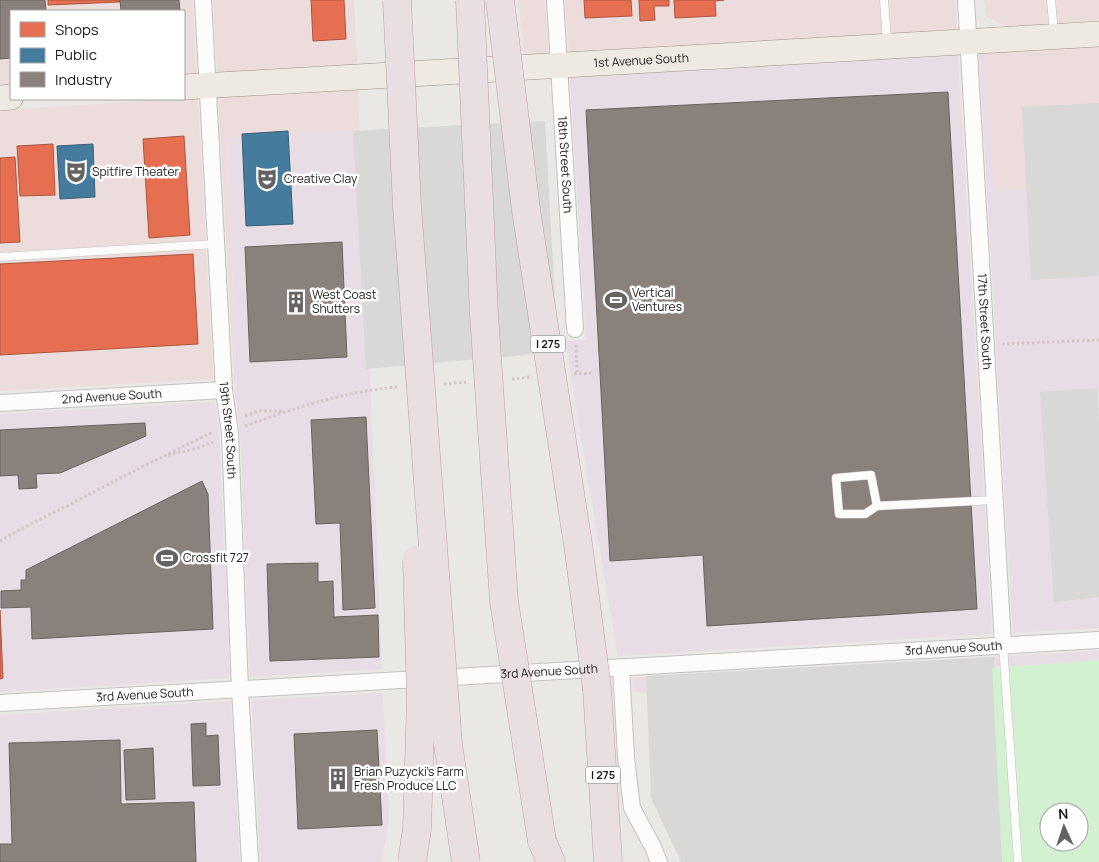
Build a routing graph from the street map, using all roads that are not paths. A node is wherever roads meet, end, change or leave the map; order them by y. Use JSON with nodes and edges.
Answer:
{"nodes":[{"id":1,"x":202,"y":0,"type":"edge"},
{"id":2,"x":397,"y":0,"type":"edge"},
{"id":3,"x":470,"y":0,"type":"edge"},
{"id":4,"x":500,"y":0,"type":"edge"},
{"id":5,"x":555,"y":0,"type":"edge"},
{"id":6,"x":884,"y":0,"type":"edge"},
{"id":7,"x":966,"y":0,"type":"edge"},
{"id":8,"x":1051,"y":0,"type":"edge"},
{"id":9,"x":1099,"y":34,"type":"edge"},
{"id":10,"x":1054,"y":37,"type":"junction"},
{"id":11,"x":968,"y":42,"type":"junction"},
{"id":12,"x":887,"y":46,"type":"junction"},
{"id":13,"x":559,"y":66,"type":"junction"},
{"id":14,"x":196,"y":87,"type":"edge"},
{"id":15,"x":408,"y":206,"type":"junction"},
{"id":16,"x":216,"y":244,"type":"junction"},
{"id":17,"x":0,"y":257,"type":"edge"},
{"id":18,"x":574,"y":329,"type":"road end"},
{"id":19,"x":224,"y":390,"type":"junction"},
{"id":20,"x":0,"y":403,"type":"edge"},
{"id":21,"x":995,"y":500,"type":"junction"},
{"id":22,"x":877,"y":506,"type":"junction"},
{"id":23,"x":1099,"y":640,"type":"edge"},
{"id":24,"x":1003,"y":645,"type":"junction"},
{"id":25,"x":621,"y":668,"type":"junction"},
{"id":26,"x":240,"y":689,"type":"junction"},
{"id":27,"x":0,"y":703,"type":"edge"},
{"id":28,"x":250,"y":862,"type":"edge"},
{"id":29,"x":412,"y":862,"type":"edge"},
{"id":30,"x":466,"y":862,"type":"edge"},
{"id":31,"x":551,"y":862,"type":"edge"},
{"id":32,"x":608,"y":862,"type":"edge"},
{"id":33,"x":659,"y":862,"type":"edge"},
{"id":34,"x":1018,"y":862,"type":"edge"}],
"edges":[{"from":1,"to":14,"type":"street","name":"19th Street South"},
{"from":2,"to":15,"type":"highway","bridge":true},
{"from":3,"to":31,"type":"highway","bridge":true},
{"from":4,"to":32,"type":"highway","number":"I 275","bridge":true},
{"from":5,"to":13,"type":"street","name":"18th Street South"},
{"from":6,"to":12,"type":"lane"},
{"from":7,"to":11,"type":"street","name":"17th Street South"},
{"from":8,"to":10,"type":"lane"},
{"from":9,"to":10,"type":"main road","name":"1st Avenue South"},
{"from":10,"to":11,"type":"main road","name":"1st Avenue South"},
{"from":11,"to":12,"type":"main road","name":"1st Avenue South"},
{"from":11,"to":21,"type":"street","name":"17th Street South"},
{"from":12,"to":13,"type":"main road","name":"1st Avenue South"},
{"from":13,"to":14,"type":"main road","name":"1st Avenue South"},
{"from":13,"to":18,"type":"street","name":"18th Street South"},
{"from":14,"to":16,"type":"street","name":"19th Street South"},
{"from":15,"to":29,"type":"highway","bridge":true},
{"from":15,"to":30,"type":"highway","bridge":true},
{"from":16,"to":17,"type":"lane"},
{"from":16,"to":19,"type":"street","name":"19th Street South"},
{"from":19,"to":20,"type":"street","name":"2nd Avenue South"},
{"from":19,"to":26,"type":"street","name":"19th Street South"},
{"from":21,"to":22,"type":"lane"},
{"from":21,"to":24,"type":"street","name":"17th Street South"},
{"from":22,"to":22,"type":"lane"},
{"from":23,"to":24,"type":"street","name":"3rd Avenue South"},
{"from":24,"to":25,"type":"street","name":"3rd Avenue South"},
{"from":24,"to":34,"type":"lane"},
{"from":25,"to":26,"type":"street","name":"3rd Avenue South"},
{"from":25,"to":33,"type":"street"},
{"from":26,"to":27,"type":"street","name":"3rd Avenue South"},
{"from":26,"to":28,"type":"street","name":"19th Street South"}]}
